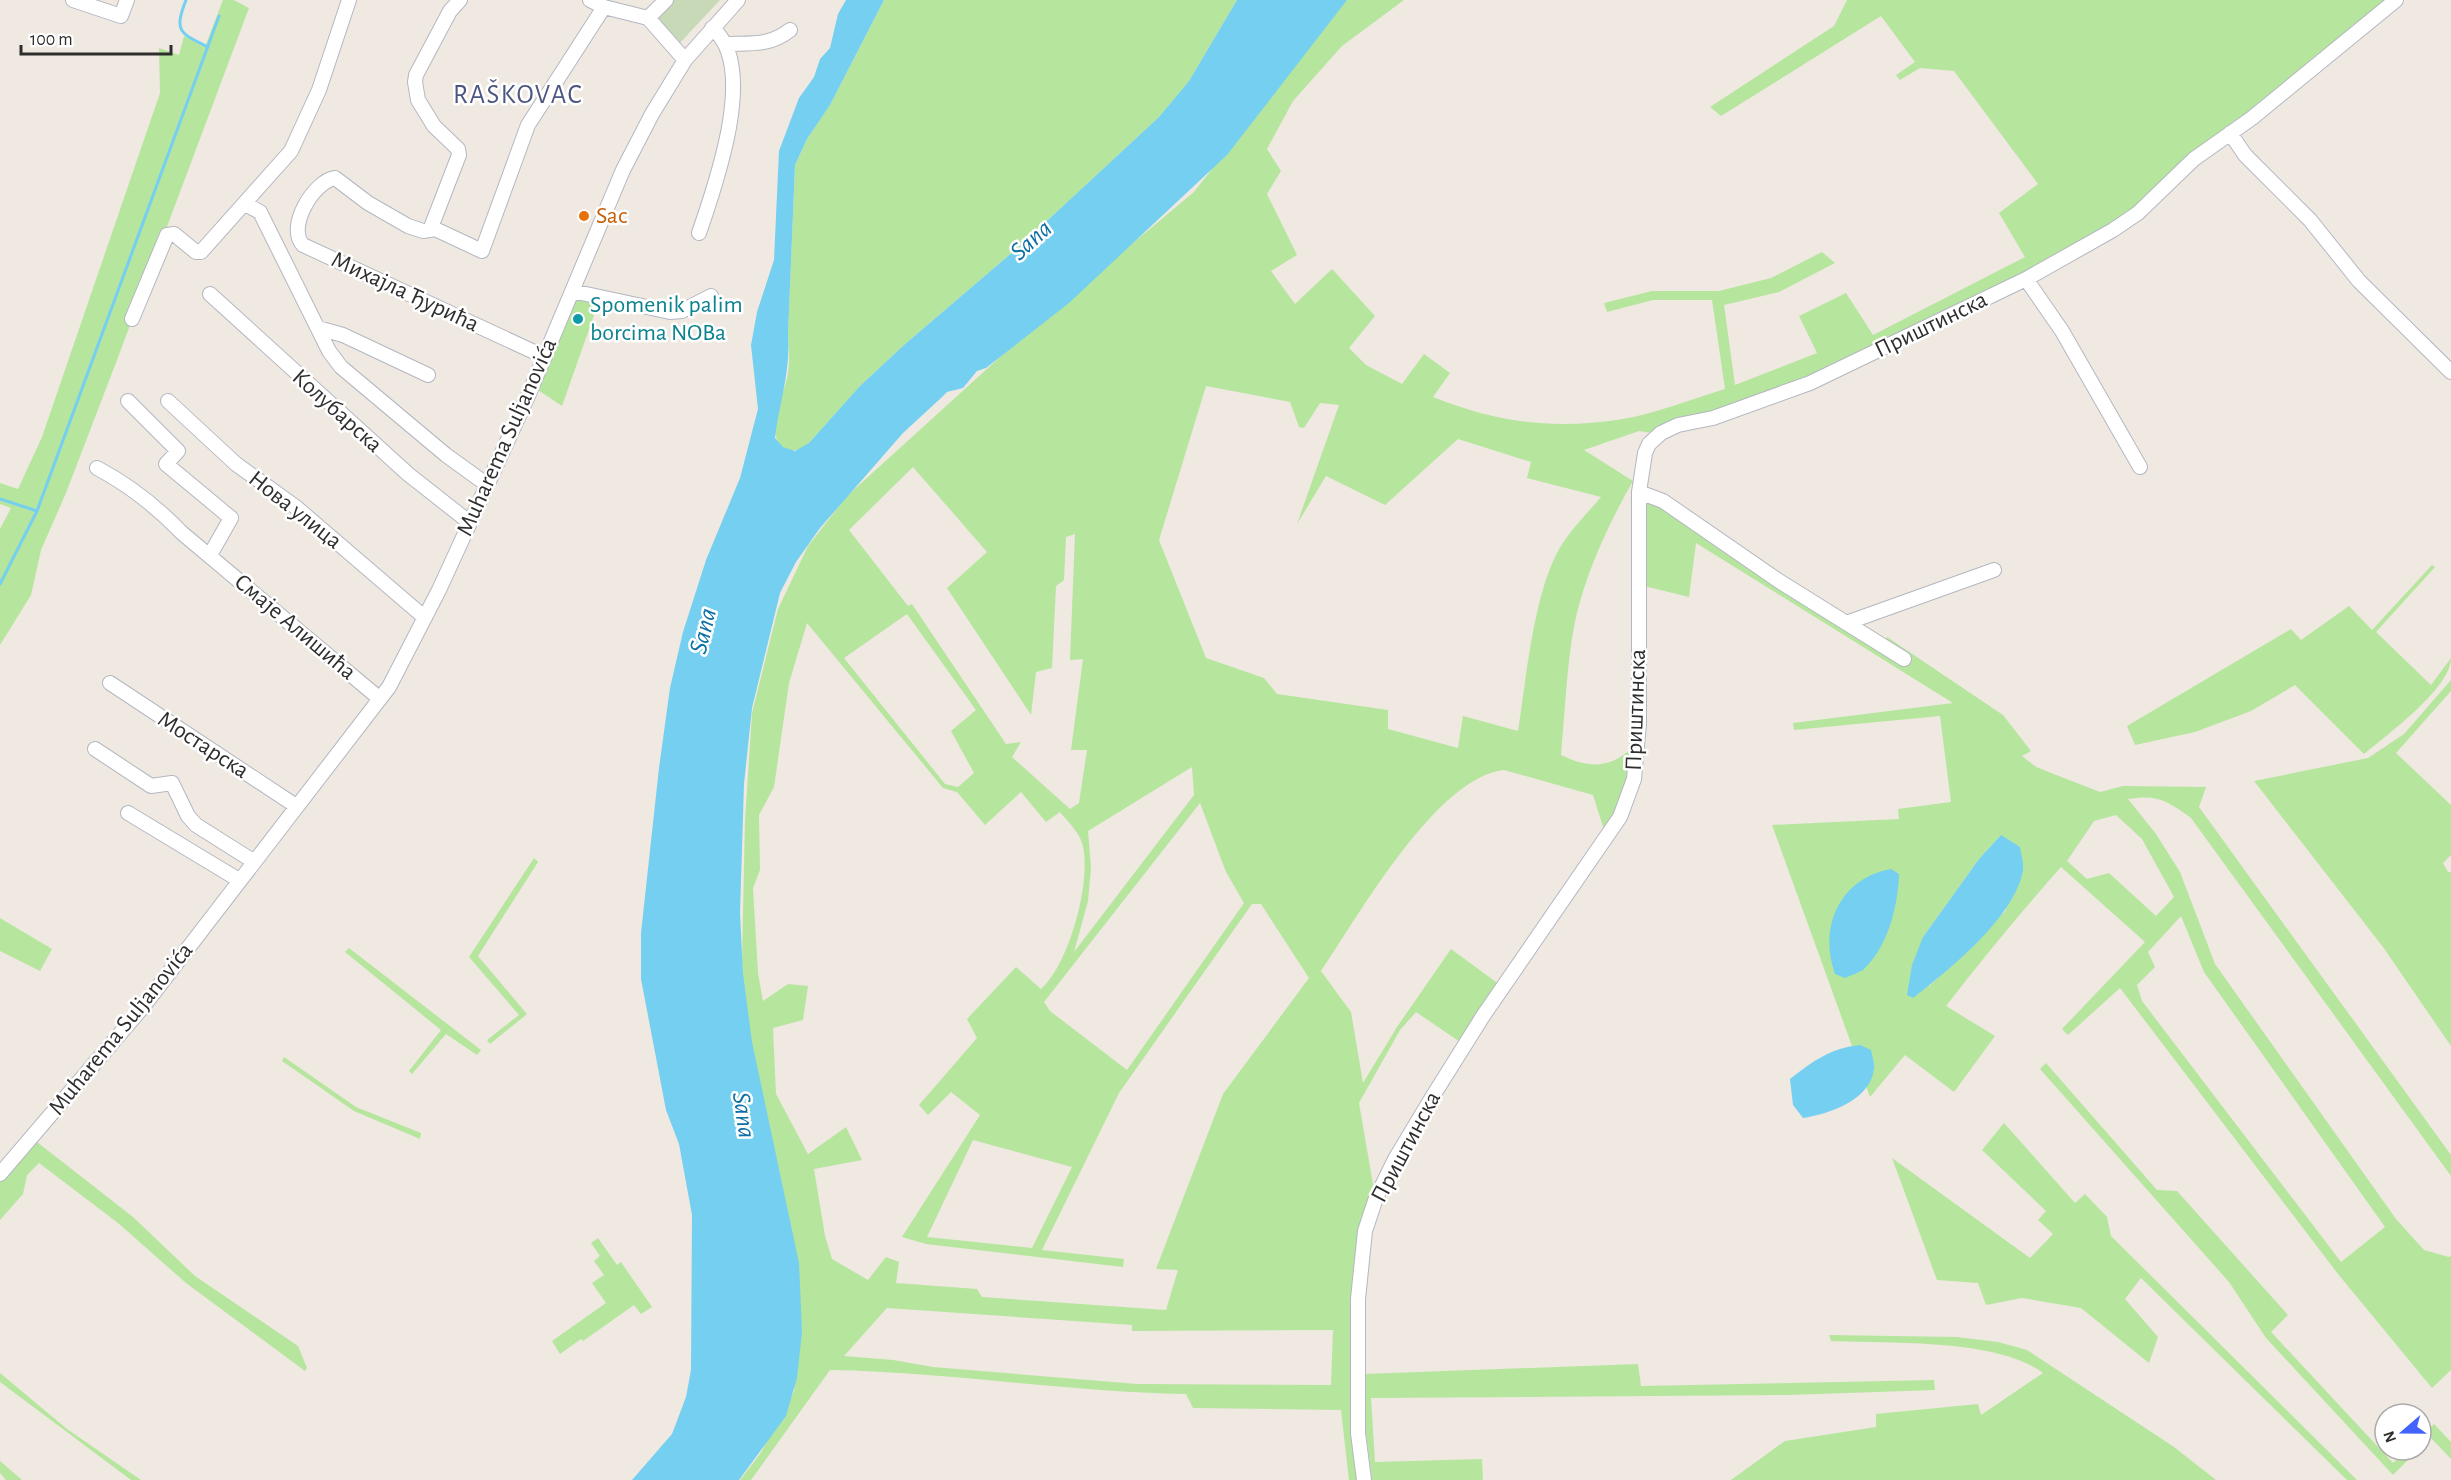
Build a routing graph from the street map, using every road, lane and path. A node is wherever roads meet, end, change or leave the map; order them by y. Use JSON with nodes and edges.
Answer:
{"nodes":[{"id":1,"x":73,"y":0,"type":"edge"},
{"id":2,"x":127,"y":0,"type":"edge"},
{"id":3,"x":349,"y":0,"type":"edge"},
{"id":4,"x":460,"y":0,"type":"edge"},
{"id":5,"x":590,"y":0,"type":"edge"},
{"id":6,"x":666,"y":0,"type":"edge"},
{"id":7,"x":738,"y":0,"type":"edge"},
{"id":8,"x":2396,"y":0,"type":"edge"},
{"id":9,"x":604,"y":7,"type":"junction"},
{"id":10,"x":648,"y":18,"type":"junction"},
{"id":11,"x":712,"y":28,"type":"junction"},
{"id":12,"x":790,"y":30,"type":"dead end"},
{"id":13,"x":727,"y":44,"type":"junction"},
{"id":14,"x":685,"y":60,"type":"junction"},
{"id":15,"x":2230,"y":133,"type":"junction"},
{"id":16,"x":245,"y":204,"type":"junction"},
{"id":17,"x":430,"y":230,"type":"junction"},
{"id":18,"x":699,"y":232,"type":"dead end"},
{"id":19,"x":2026,"y":279,"type":"junction"},
{"id":20,"x":572,"y":291,"type":"junction"},
{"id":21,"x":210,"y":294,"type":"dead end"},
{"id":22,"x":711,"y":296,"type":"dead end"},
{"id":23,"x":132,"y":319,"type":"dead end"},
{"id":24,"x":318,"y":328,"type":"junction"},
{"id":25,"x":545,"y":357,"type":"junction"},
{"id":26,"x":2451,"y":372,"type":"edge"},
{"id":27,"x":428,"y":375,"type":"dead end"},
{"id":28,"x":128,"y":401,"type":"dead end"},
{"id":29,"x":168,"y":401,"type":"dead end"},
{"id":30,"x":2140,"y":466,"type":"dead end"},
{"id":31,"x":97,"y":468,"type":"dead end"},
{"id":32,"x":486,"y":484,"type":"junction"},
{"id":33,"x":1639,"y":492,"type":"junction"},
{"id":34,"x":469,"y":522,"type":"junction"},
{"id":35,"x":210,"y":555,"type":"junction"},
{"id":36,"x":1995,"y":570,"type":"dead end"},
{"id":37,"x":424,"y":617,"type":"junction"},
{"id":38,"x":1846,"y":622,"type":"junction"},
{"id":39,"x":1904,"y":659,"type":"dead end"},
{"id":40,"x":110,"y":683,"type":"dead end"},
{"id":41,"x":380,"y":699,"type":"junction"},
{"id":42,"x":95,"y":749,"type":"dead end"},
{"id":43,"x":296,"y":806,"type":"junction"},
{"id":44,"x":128,"y":813,"type":"dead end"},
{"id":45,"x":253,"y":861,"type":"junction"},
{"id":46,"x":239,"y":880,"type":"junction"},
{"id":47,"x":0,"y":1174,"type":"edge"},
{"id":48,"x":1364,"y":1480,"type":"edge"}],
"edges":[{"from":1,"to":2,"type":"street"},
{"from":3,"to":16,"type":"street"},
{"from":4,"to":17,"type":"street"},
{"from":5,"to":9,"type":"street"},
{"from":6,"to":10,"type":"street"},
{"from":7,"to":11,"type":"street","name":"Muharema Suljanovića"},
{"from":8,"to":15,"type":"street","name":"Приштинска"},
{"from":9,"to":10,"type":"street"},
{"from":9,"to":17,"type":"street"},
{"from":10,"to":14,"type":"street"},
{"from":11,"to":13,"type":"street"},
{"from":11,"to":14,"type":"street","name":"Muharema Suljanovića"},
{"from":12,"to":13,"type":"street"},
{"from":13,"to":18,"type":"street"},
{"from":14,"to":20,"type":"street","name":"Muharema Suljanovića"},
{"from":15,"to":19,"type":"street","name":"Приштинска"},
{"from":15,"to":26,"type":"street"},
{"from":16,"to":23,"type":"street"},
{"from":16,"to":24,"type":"street"},
{"from":17,"to":25,"type":"street","name":"Михајла Ђурића"},
{"from":19,"to":30,"type":"street"},
{"from":19,"to":33,"type":"street","name":"Приштинска"},
{"from":20,"to":22,"type":"street"},
{"from":20,"to":25,"type":"street","name":"Muharema Suljanovića"},
{"from":21,"to":34,"type":"street","name":"Колубарска"},
{"from":24,"to":27,"type":"street"},
{"from":24,"to":32,"type":"street"},
{"from":25,"to":32,"type":"street","name":"Muharema Suljanovića"},
{"from":28,"to":35,"type":"street"},
{"from":29,"to":37,"type":"street","name":"Нова улица"},
{"from":31,"to":35,"type":"street","name":"Смаје Алишића"},
{"from":32,"to":34,"type":"street","name":"Muharema Suljanovića"},
{"from":33,"to":38,"type":"street"},
{"from":33,"to":48,"type":"street","name":"Приштинска"},
{"from":34,"to":37,"type":"street","name":"Muharema Suljanovića"},
{"from":35,"to":41,"type":"street","name":"Смаје Алишића"},
{"from":36,"to":38,"type":"street"},
{"from":37,"to":41,"type":"street","name":"Muharema Suljanovića"},
{"from":38,"to":39,"type":"street"},
{"from":40,"to":43,"type":"street","name":"Мостарска"},
{"from":41,"to":43,"type":"street","name":"Muharema Suljanovića"},
{"from":42,"to":45,"type":"street"},
{"from":43,"to":45,"type":"street","name":"Muharema Suljanovića"},
{"from":44,"to":46,"type":"street"},
{"from":45,"to":46,"type":"street","name":"Muharema Suljanovića"},
{"from":46,"to":47,"type":"street","name":"Muharema Suljanovića"}]}
